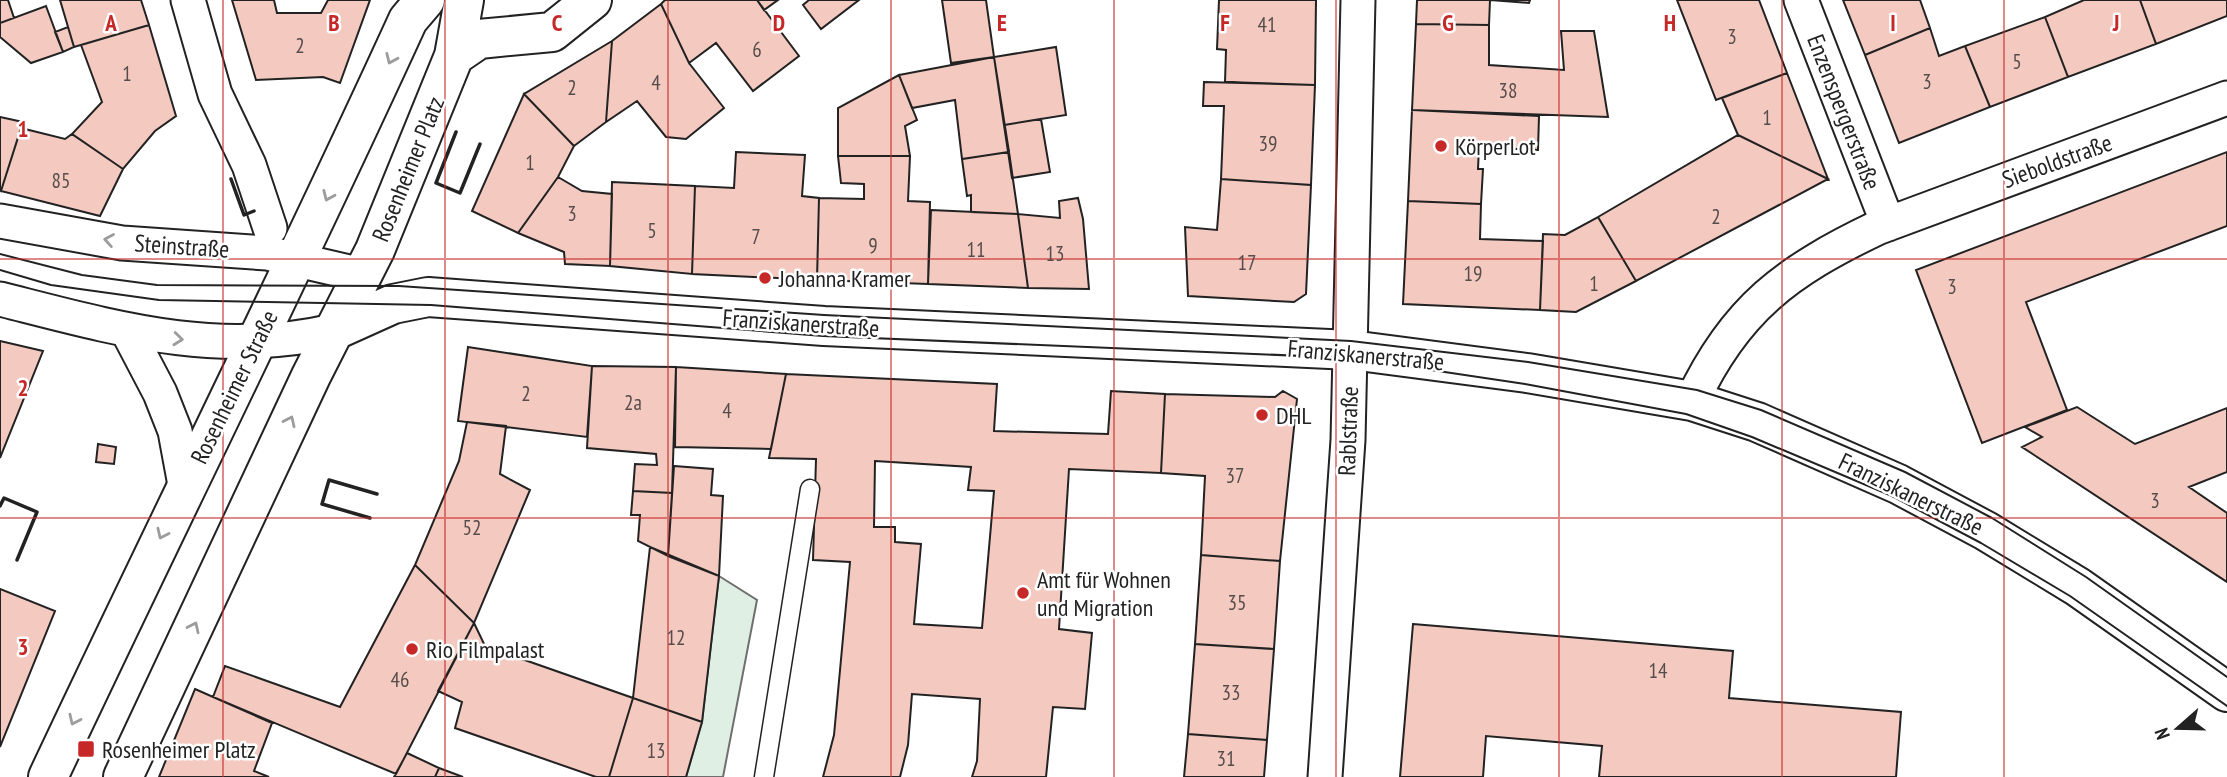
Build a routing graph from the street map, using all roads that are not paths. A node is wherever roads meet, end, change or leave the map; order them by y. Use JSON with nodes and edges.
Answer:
{"nodes":[{"id":1,"x":188,"y":0,"type":"edge"},
{"id":2,"x":425,"y":0,"type":"edge"},
{"id":3,"x":464,"y":0,"type":"edge"},
{"id":4,"x":592,"y":0,"type":"edge"},
{"id":5,"x":1358,"y":0,"type":"edge"},
{"id":6,"x":1801,"y":0,"type":"edge"},
{"id":7,"x":454,"y":56,"type":"junction"},
{"id":8,"x":2227,"y":98,"type":"edge"},
{"id":9,"x":0,"y":220,"type":"edge"},
{"id":10,"x":1888,"y":224,"type":"junction"},
{"id":11,"x":270,"y":228,"type":"dead end"},
{"id":12,"x":298,"y":259,"type":"junction"},
{"id":13,"x":362,"y":275,"type":"junction"},
{"id":14,"x":428,"y":297,"type":"junction"},
{"id":15,"x":0,"y":299,"type":"edge"},
{"id":16,"x":334,"y":331,"type":"junction"},
{"id":17,"x":128,"y":332,"type":"junction"},
{"id":18,"x":257,"y":341,"type":"junction"},
{"id":19,"x":1351,"y":350,"type":"junction"},
{"id":20,"x":1692,"y":401,"type":"junction"},
{"id":21,"x":186,"y":485,"type":"junction"},
{"id":22,"x":810,"y":489,"type":"dead end"},
{"id":23,"x":2227,"y":692,"type":"edge"},
{"id":24,"x":48,"y":777,"type":"edge"},
{"id":25,"x":124,"y":777,"type":"edge"},
{"id":26,"x":764,"y":777,"type":"edge"},
{"id":27,"x":1325,"y":777,"type":"edge"}],
"edges":[{"from":1,"to":11,"type":"street"},
{"from":2,"to":12,"type":"main road","name":"Rosenheimer Straße","one_way":true},
{"from":3,"to":7,"type":"main road","name":"Rosenheimer Platz"},
{"from":4,"to":7,"type":"main road"},
{"from":5,"to":19,"type":"street","name":"Rablstraße"},
{"from":6,"to":10,"type":"street","name":"Enzenspergerstraße"},
{"from":7,"to":13,"type":"main road","name":"Rosenheimer Platz"},
{"from":8,"to":10,"type":"street","name":"Sieboldstraße"},
{"from":12,"to":9,"type":"street","name":"Steinstraße","one_way":true},
{"from":10,"to":20,"type":"street","name":"Sieboldstraße"},
{"from":12,"to":13,"type":"street","name":"Steinstraße"},
{"from":12,"to":18,"type":"main road","name":"Rosenheimer Straße"},
{"from":13,"to":14,"type":"main road","name":"Franziskanerstraße"},
{"from":13,"to":16,"type":"main road","name":"Rosenheimer Platz"},
{"from":14,"to":16,"type":"main road","name":"Franziskanerstraße"},
{"from":14,"to":19,"type":"main road","name":"Franziskanerstraße"},
{"from":15,"to":17,"type":"street"},
{"from":16,"to":18,"type":"street"},
{"from":25,"to":16,"type":"main road","one_way":true},
{"from":17,"to":18,"type":"street","one_way":true},
{"from":17,"to":21,"type":"street"},
{"from":18,"to":21,"type":"main road","name":"Rosenheimer Straße"},
{"from":19,"to":20,"type":"main road","name":"Franziskanerstraße"},
{"from":19,"to":27,"type":"street","name":"Rablstraße"},
{"from":20,"to":23,"type":"main road","name":"Franziskanerstraße"},
{"from":21,"to":24,"type":"main road","name":"Rosenheimer Straße","one_way":true},
{"from":22,"to":26,"type":"lane"}]}
